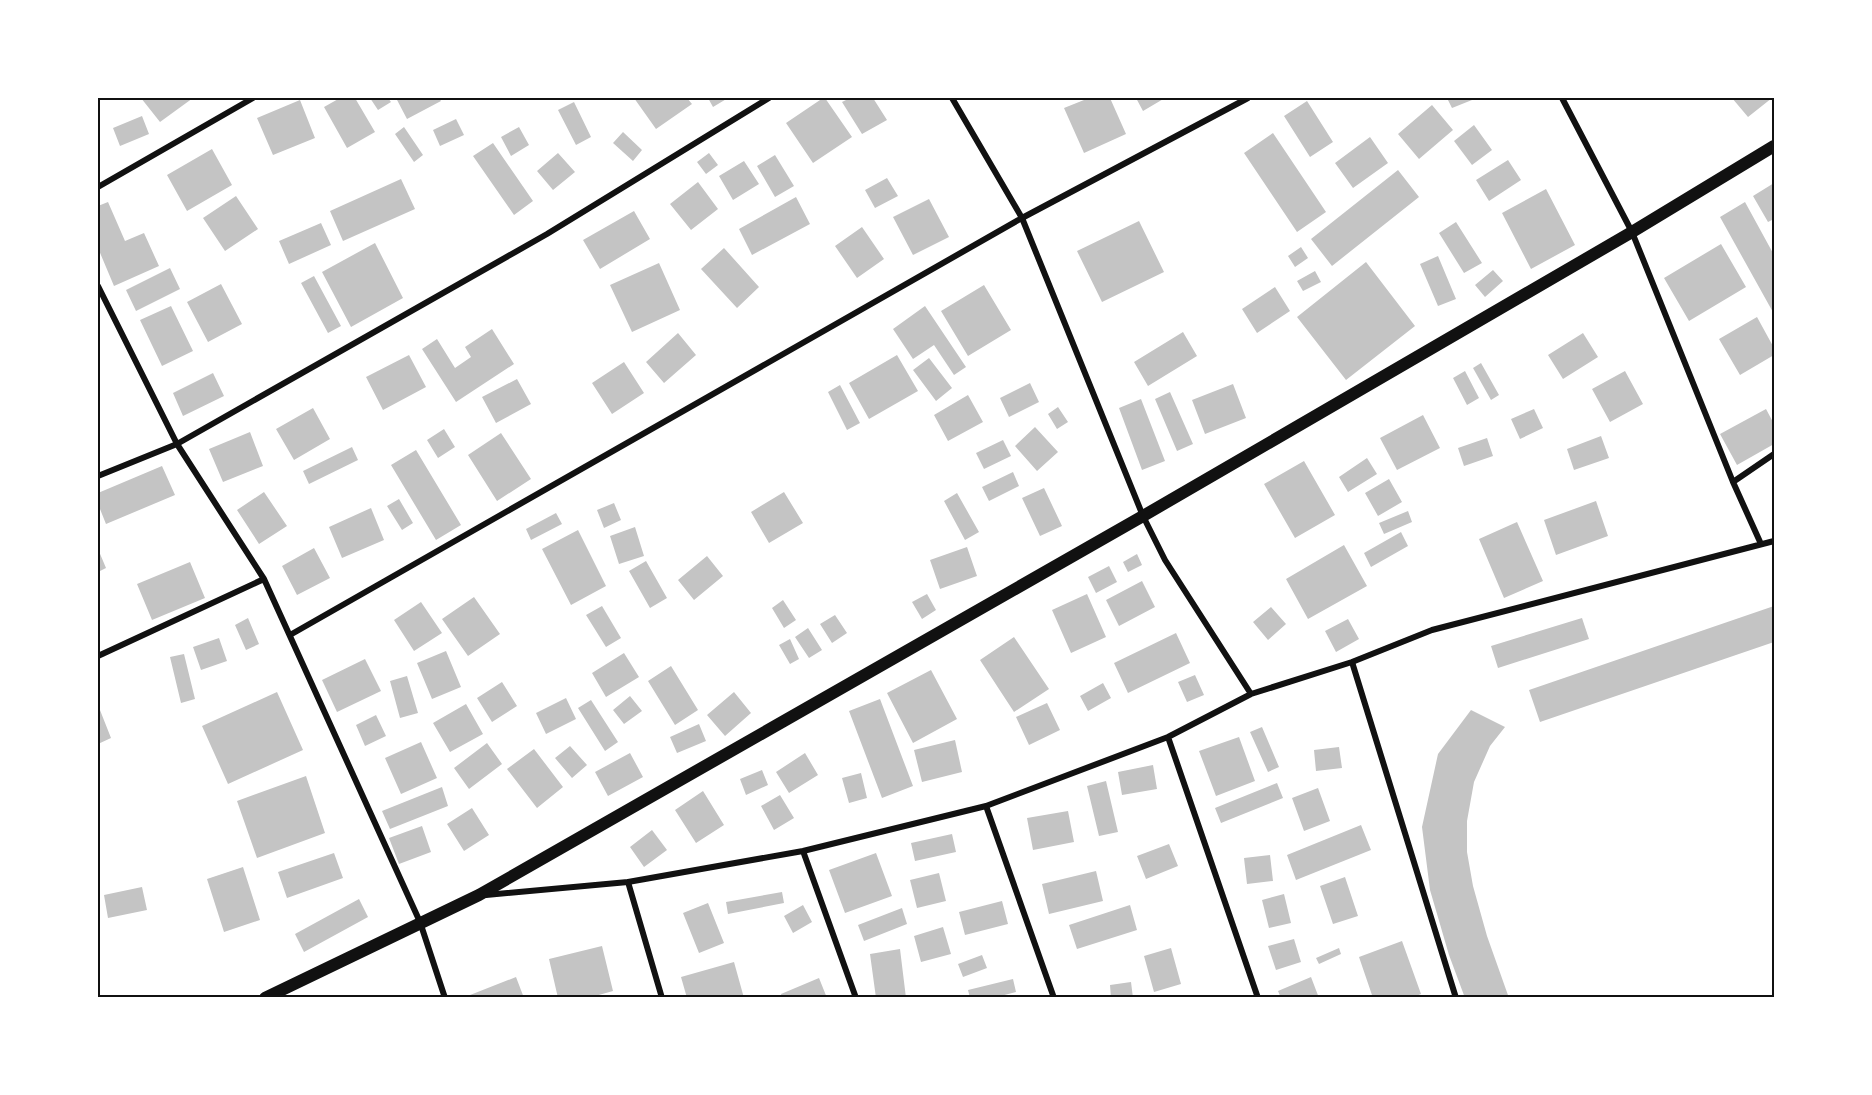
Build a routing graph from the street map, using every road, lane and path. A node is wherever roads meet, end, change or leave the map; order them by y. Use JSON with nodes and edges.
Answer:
{"nodes":[{"id":1,"x":253,"y":98,"type":"edge"},
{"id":2,"x":769,"y":98,"type":"edge"},
{"id":3,"x":952,"y":98,"type":"edge"},
{"id":4,"x":1248,"y":98,"type":"edge"},
{"id":5,"x":1562,"y":98,"type":"edge"},
{"id":6,"x":1774,"y":146,"type":"edge"},
{"id":7,"x":98,"y":187,"type":"edge"},
{"id":8,"x":1022,"y":218,"type":"junction"},
{"id":9,"x":1632,"y":232,"type":"junction"},
{"id":10,"x":98,"y":286,"type":"edge"},
{"id":11,"x":177,"y":444,"type":"junction"},
{"id":12,"x":1774,"y":454,"type":"edge"},
{"id":13,"x":98,"y":476,"type":"edge"},
{"id":14,"x":1733,"y":482,"type":"junction"},
{"id":15,"x":1143,"y":516,"type":"junction"},
{"id":16,"x":1774,"y":542,"type":"edge"},
{"id":17,"x":1761,"y":544,"type":"junction"},
{"id":18,"x":264,"y":579,"type":"junction"},
{"id":19,"x":290,"y":635,"type":"junction"},
{"id":20,"x":98,"y":656,"type":"edge"},
{"id":21,"x":1353,"y":662,"type":"junction"},
{"id":22,"x":1251,"y":694,"type":"junction"},
{"id":23,"x":1168,"y":737,"type":"junction"},
{"id":24,"x":986,"y":806,"type":"junction"},
{"id":25,"x":803,"y":851,"type":"junction"},
{"id":26,"x":628,"y":882,"type":"junction"},
{"id":27,"x":479,"y":895,"type":"junction"},
{"id":28,"x":420,"y":922,"type":"junction"},
{"id":29,"x":265,"y":998,"type":"edge"},
{"id":30,"x":445,"y":998,"type":"edge"},
{"id":31,"x":662,"y":998,"type":"edge"},
{"id":32,"x":856,"y":998,"type":"edge"},
{"id":33,"x":1054,"y":998,"type":"edge"},
{"id":34,"x":1258,"y":998,"type":"edge"},
{"id":35,"x":1456,"y":998,"type":"edge"}],
"edges":[{"from":1,"to":7,"type":"street"},
{"from":2,"to":11,"type":"street"},
{"from":3,"to":8,"type":"street"},
{"from":4,"to":8,"type":"street"},
{"from":5,"to":9,"type":"street"},
{"from":6,"to":9,"type":"main road"},
{"from":8,"to":15,"type":"street"},
{"from":8,"to":19,"type":"street"},
{"from":9,"to":14,"type":"street"},
{"from":9,"to":15,"type":"main road"},
{"from":10,"to":11,"type":"street"},
{"from":11,"to":13,"type":"street"},
{"from":11,"to":18,"type":"street"},
{"from":12,"to":14,"type":"street"},
{"from":14,"to":17,"type":"street"},
{"from":15,"to":22,"type":"street"},
{"from":15,"to":27,"type":"main road"},
{"from":16,"to":17,"type":"street"},
{"from":17,"to":21,"type":"street"},
{"from":18,"to":19,"type":"street"},
{"from":18,"to":20,"type":"street"},
{"from":19,"to":28,"type":"street"},
{"from":21,"to":22,"type":"street"},
{"from":21,"to":35,"type":"street"},
{"from":22,"to":23,"type":"street"},
{"from":23,"to":24,"type":"street"},
{"from":23,"to":34,"type":"street"},
{"from":24,"to":25,"type":"street"},
{"from":24,"to":33,"type":"street"},
{"from":25,"to":26,"type":"street"},
{"from":25,"to":32,"type":"street"},
{"from":26,"to":27,"type":"street"},
{"from":26,"to":31,"type":"street"},
{"from":27,"to":28,"type":"main road"},
{"from":28,"to":29,"type":"main road"},
{"from":28,"to":30,"type":"street"}]}
